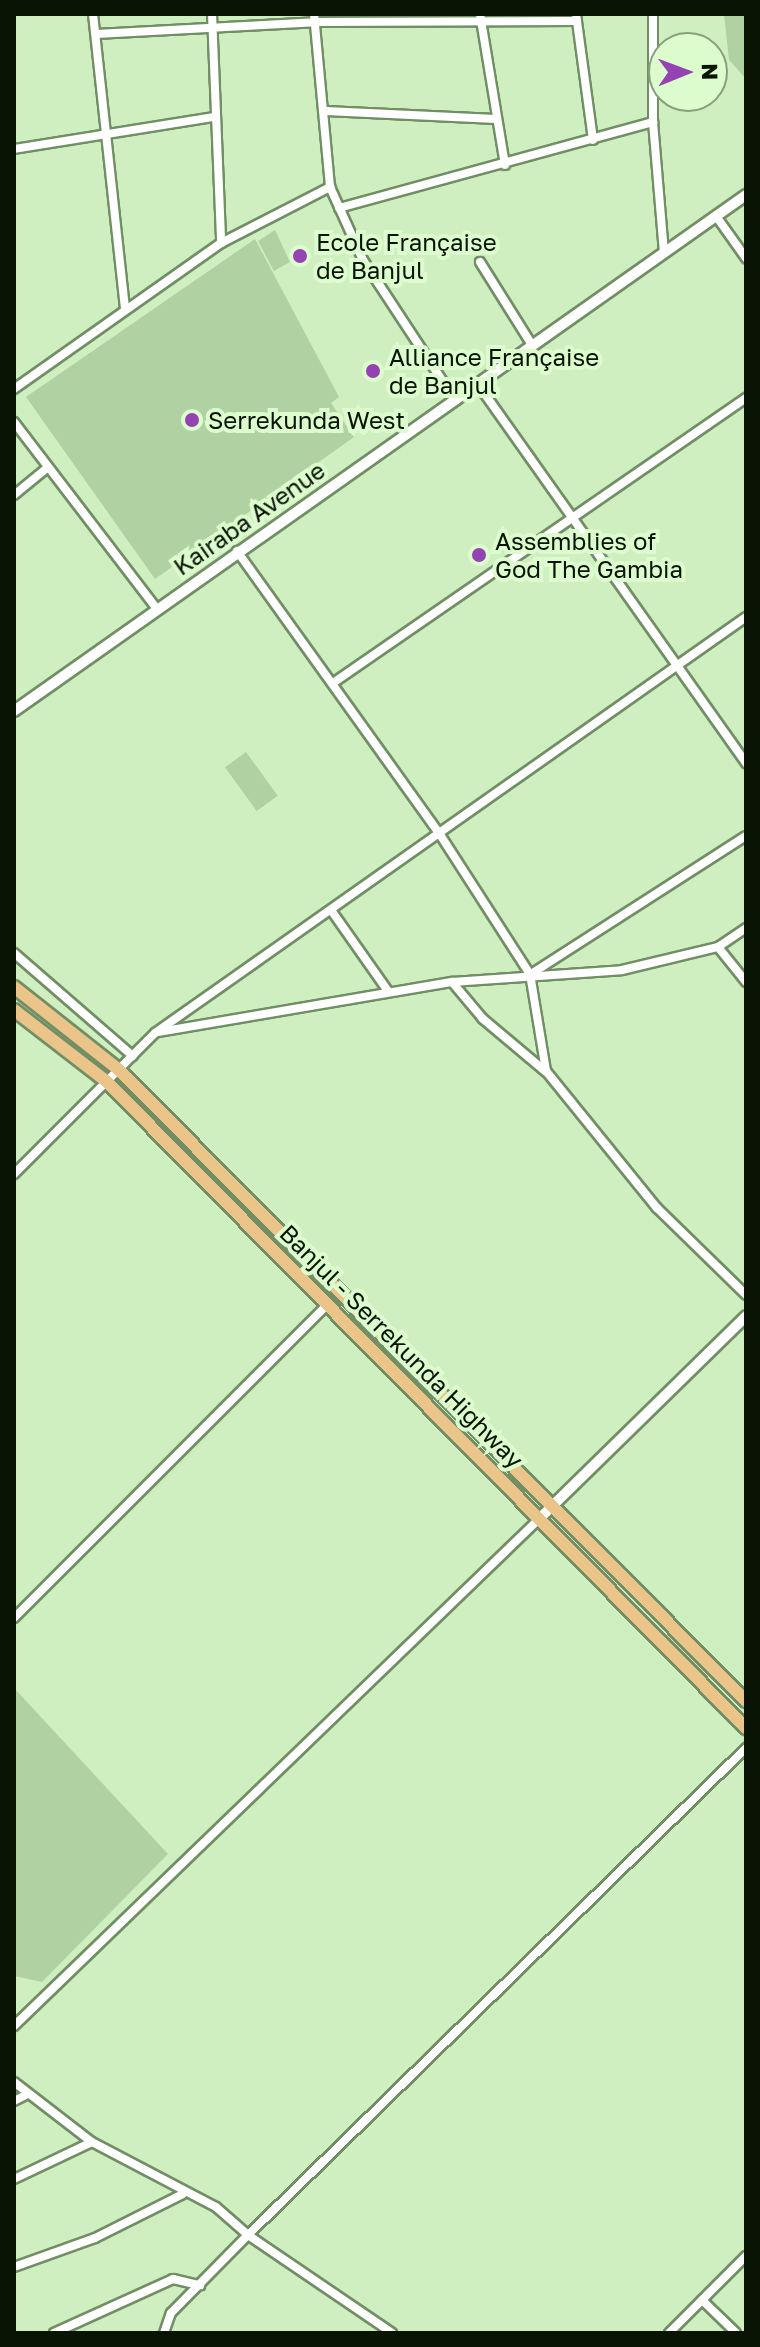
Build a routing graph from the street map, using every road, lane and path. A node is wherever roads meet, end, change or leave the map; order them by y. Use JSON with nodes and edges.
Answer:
{"nodes":[{"id":1,"x":93,"y":14,"type":"edge"},
{"id":2,"x":212,"y":14,"type":"edge"},
{"id":3,"x":653,"y":14,"type":"edge"},
{"id":4,"x":314,"y":18,"type":"edge"},
{"id":5,"x":481,"y":18,"type":"edge"},
{"id":6,"x":576,"y":18,"type":"edge"},
{"id":7,"x":212,"y":30,"type":"junction"},
{"id":8,"x":96,"y":34,"type":"junction"},
{"id":9,"x":326,"y":111,"type":"junction"},
{"id":10,"x":213,"y":117,"type":"junction"},
{"id":11,"x":496,"y":119,"type":"junction"},
{"id":12,"x":653,"y":122,"type":"junction"},
{"id":13,"x":103,"y":135,"type":"junction"},
{"id":14,"x":593,"y":140,"type":"junction"},
{"id":15,"x":14,"y":149,"type":"edge"},
{"id":16,"x":505,"y":165,"type":"junction"},
{"id":17,"x":330,"y":187,"type":"junction"},
{"id":18,"x":746,"y":195,"type":"edge"},
{"id":19,"x":339,"y":208,"type":"junction"},
{"id":20,"x":716,"y":216,"type":"junction"},
{"id":21,"x":221,"y":243,"type":"junction"},
{"id":22,"x":664,"y":252,"type":"junction"},
{"id":23,"x":746,"y":258,"type":"edge"},
{"id":24,"x":480,"y":262,"type":"dead end"},
{"id":25,"x":125,"y":307,"type":"junction"},
{"id":26,"x":532,"y":345,"type":"junction"},
{"id":27,"x":477,"y":383,"type":"junction"},
{"id":28,"x":14,"y":389,"type":"edge"},
{"id":29,"x":746,"y":398,"type":"edge"},
{"id":30,"x":455,"y":400,"type":"junction"},
{"id":31,"x":14,"y":422,"type":"edge"},
{"id":32,"x":47,"y":468,"type":"junction"},
{"id":33,"x":14,"y":495,"type":"edge"},
{"id":34,"x":575,"y":520,"type":"junction"},
{"id":35,"x":237,"y":551,"type":"junction"},
{"id":36,"x":156,"y":608,"type":"junction"},
{"id":37,"x":746,"y":617,"type":"edge"},
{"id":38,"x":675,"y":666,"type":"junction"},
{"id":39,"x":333,"y":683,"type":"junction"},
{"id":40,"x":14,"y":711,"type":"edge"},
{"id":41,"x":746,"y":763,"type":"edge"},
{"id":42,"x":439,"y":833,"type":"junction"},
{"id":43,"x":746,"y":836,"type":"edge"},
{"id":44,"x":331,"y":910,"type":"junction"},
{"id":45,"x":746,"y":928,"type":"edge"},
{"id":46,"x":718,"y":947,"type":"junction"},
{"id":47,"x":14,"y":953,"type":"edge"},
{"id":48,"x":530,"y":974,"type":"junction"},
{"id":49,"x":452,"y":982,"type":"junction"},
{"id":50,"x":746,"y":982,"type":"edge"},
{"id":51,"x":14,"y":987,"type":"edge"},
{"id":52,"x":388,"y":991,"type":"junction"},
{"id":53,"x":14,"y":1010,"type":"edge"},
{"id":54,"x":155,"y":1033,"type":"junction"},
{"id":55,"x":133,"y":1056,"type":"junction"},
{"id":56,"x":118,"y":1069,"type":"junction"},
{"id":57,"x":546,"y":1071,"type":"junction"},
{"id":58,"x":107,"y":1082,"type":"junction"},
{"id":59,"x":14,"y":1174,"type":"edge"},
{"id":60,"x":746,"y":1295,"type":"edge"},
{"id":61,"x":328,"y":1304,"type":"junction"},
{"id":62,"x":746,"y":1316,"type":"edge"},
{"id":63,"x":554,"y":1504,"type":"junction"},
{"id":64,"x":541,"y":1517,"type":"junction"},
{"id":65,"x":16,"y":1611,"type":"edge"},
{"id":66,"x":746,"y":1701,"type":"edge"},
{"id":67,"x":746,"y":1728,"type":"edge"},
{"id":68,"x":746,"y":1748,"type":"edge"},
{"id":69,"x":14,"y":2026,"type":"edge"},
{"id":70,"x":14,"y":2082,"type":"edge"},
{"id":71,"x":28,"y":2094,"type":"junction"},
{"id":72,"x":14,"y":2101,"type":"edge"},
{"id":73,"x":92,"y":2142,"type":"junction"},
{"id":74,"x":14,"y":2179,"type":"edge"},
{"id":75,"x":183,"y":2194,"type":"junction"},
{"id":76,"x":248,"y":2235,"type":"junction"},
{"id":77,"x":746,"y":2256,"type":"edge"},
{"id":78,"x":14,"y":2267,"type":"edge"},
{"id":79,"x":200,"y":2285,"type":"junction"},
{"id":80,"x":702,"y":2300,"type":"junction"},
{"id":81,"x":54,"y":2333,"type":"edge"},
{"id":82,"x":164,"y":2333,"type":"edge"},
{"id":83,"x":392,"y":2333,"type":"edge"},
{"id":84,"x":669,"y":2333,"type":"edge"},
{"id":85,"x":736,"y":2333,"type":"edge"}],
"edges":[{"from":1,"to":8,"type":"street"},
{"from":2,"to":7,"type":"street"},
{"from":3,"to":12,"type":"street"},
{"from":4,"to":5,"type":"street"},
{"from":4,"to":7,"type":"street"},
{"from":4,"to":9,"type":"street"},
{"from":5,"to":6,"type":"street"},
{"from":5,"to":11,"type":"street"},
{"from":6,"to":14,"type":"street"},
{"from":7,"to":8,"type":"street"},
{"from":7,"to":10,"type":"street"},
{"from":8,"to":13,"type":"street"},
{"from":9,"to":11,"type":"street"},
{"from":9,"to":17,"type":"street"},
{"from":10,"to":13,"type":"street"},
{"from":10,"to":21,"type":"street"},
{"from":11,"to":16,"type":"street"},
{"from":12,"to":14,"type":"street"},
{"from":12,"to":22,"type":"street"},
{"from":13,"to":15,"type":"street"},
{"from":13,"to":25,"type":"street"},
{"from":14,"to":16,"type":"street"},
{"from":16,"to":19,"type":"street"},
{"from":17,"to":19,"type":"street"},
{"from":17,"to":21,"type":"street"},
{"from":18,"to":20,"type":"street","name":"Kairaba Avenue"},
{"from":19,"to":30,"type":"street"},
{"from":20,"to":22,"type":"street","name":"Kairaba Avenue"},
{"from":20,"to":23,"type":"street"},
{"from":21,"to":25,"type":"street"},
{"from":22,"to":26,"type":"street","name":"Kairaba Avenue"},
{"from":24,"to":26,"type":"street"},
{"from":25,"to":28,"type":"street"},
{"from":26,"to":27,"type":"street","name":"Kairaba Avenue"},
{"from":27,"to":30,"type":"street","name":"Kairaba Avenue"},
{"from":27,"to":34,"type":"street"},
{"from":29,"to":34,"type":"street"},
{"from":30,"to":35,"type":"street","name":"Kairaba Avenue"},
{"from":31,"to":32,"type":"street"},
{"from":32,"to":33,"type":"street"},
{"from":32,"to":36,"type":"street"},
{"from":34,"to":38,"type":"street"},
{"from":34,"to":39,"type":"street"},
{"from":35,"to":36,"type":"street","name":"Kairaba Avenue"},
{"from":35,"to":39,"type":"street"},
{"from":36,"to":40,"type":"street","name":"Kairaba Avenue"},
{"from":37,"to":38,"type":"street"},
{"from":38,"to":41,"type":"street"},
{"from":38,"to":42,"type":"street"},
{"from":39,"to":42,"type":"street"},
{"from":42,"to":44,"type":"street"},
{"from":42,"to":48,"type":"street"},
{"from":43,"to":48,"type":"street"},
{"from":44,"to":52,"type":"street"},
{"from":44,"to":54,"type":"street"},
{"from":45,"to":46,"type":"street"},
{"from":46,"to":48,"type":"street"},
{"from":46,"to":50,"type":"street"},
{"from":47,"to":55,"type":"street"},
{"from":48,"to":49,"type":"street"},
{"from":48,"to":57,"type":"street"},
{"from":49,"to":52,"type":"street"},
{"from":49,"to":57,"type":"street"},
{"from":51,"to":56,"type":"highway","name":"Banjul - Serrekunda Highway"},
{"from":52,"to":54,"type":"street"},
{"from":53,"to":58,"type":"highway","name":"Banjul - Serrekunda Highway"},
{"from":54,"to":55,"type":"street"},
{"from":55,"to":56,"type":"street"},
{"from":56,"to":58,"type":"street"},
{"from":56,"to":63,"type":"highway","name":"Banjul - Serrekunda Highway"},
{"from":57,"to":60,"type":"street"},
{"from":58,"to":59,"type":"street"},
{"from":58,"to":61,"type":"highway","name":"Banjul - Serrekunda Highway"},
{"from":61,"to":64,"type":"highway","name":"Banjul - Serrekunda Highway"},
{"from":61,"to":65,"type":"street"},
{"from":62,"to":63,"type":"street"},
{"from":63,"to":64,"type":"street"},
{"from":63,"to":66,"type":"highway","name":"Banjul - Serrekunda Highway"},
{"from":64,"to":67,"type":"highway","name":"Banjul - Serrekunda Highway"},
{"from":64,"to":69,"type":"street"},
{"from":68,"to":76,"type":"street"},
{"from":70,"to":71,"type":"street"},
{"from":71,"to":72,"type":"street"},
{"from":71,"to":73,"type":"street"},
{"from":73,"to":74,"type":"street"},
{"from":73,"to":75,"type":"street"},
{"from":75,"to":76,"type":"street"},
{"from":75,"to":78,"type":"street"},
{"from":76,"to":79,"type":"street"},
{"from":76,"to":83,"type":"street"},
{"from":77,"to":80,"type":"street"},
{"from":79,"to":81,"type":"street"},
{"from":79,"to":82,"type":"street"},
{"from":80,"to":84,"type":"street"},
{"from":80,"to":85,"type":"street"}]}
